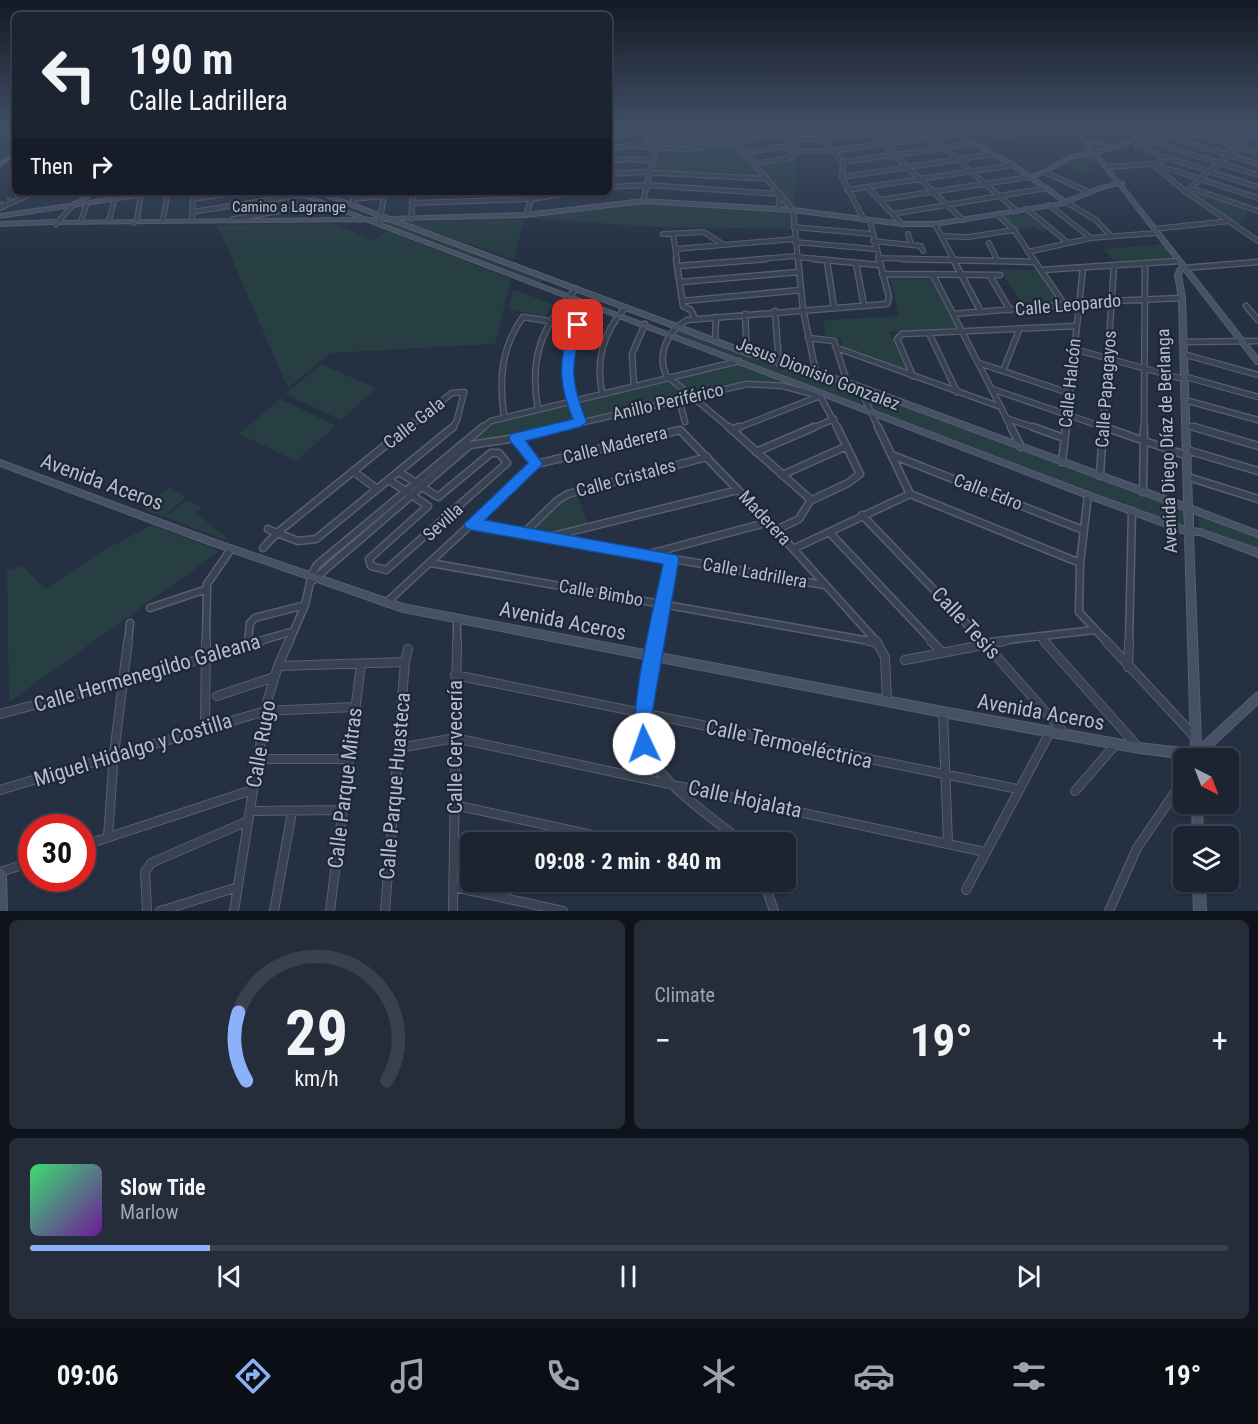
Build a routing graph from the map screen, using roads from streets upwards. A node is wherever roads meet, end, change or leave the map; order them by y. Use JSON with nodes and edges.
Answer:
{"nodes":[{"id":1,"x":650,"y":169,"type":"edge"},
{"id":2,"x":758,"y":169,"type":"edge"},
{"id":3,"x":843,"y":169,"type":"edge"},
{"id":4,"x":898,"y":169,"type":"edge"},
{"id":5,"x":910,"y":169,"type":"edge"},
{"id":6,"x":968,"y":169,"type":"edge"},
{"id":7,"x":988,"y":169,"type":"edge"},
{"id":8,"x":1018,"y":169,"type":"edge"},
{"id":9,"x":1050,"y":169,"type":"edge"},
{"id":10,"x":1109,"y":169,"type":"edge"},
{"id":11,"x":1158,"y":169,"type":"edge"},
{"id":12,"x":1167,"y":169,"type":"edge"},
{"id":13,"x":1202,"y":169,"type":"edge"},
{"id":14,"x":1213,"y":169,"type":"edge"},
{"id":15,"x":1237,"y":169,"type":"edge"},
{"id":16,"x":971,"y":171,"type":"junction"},
{"id":17,"x":1210,"y":171,"type":"junction"},
{"id":18,"x":649,"y":172,"type":"junction"},
{"id":19,"x":1044,"y":172,"type":"junction"},
{"id":20,"x":612,"y":174,"type":"edge"},
{"id":21,"x":1258,"y":175,"type":"edge"},
{"id":22,"x":842,"y":177,"type":"junction"},
{"id":23,"x":1030,"y":177,"type":"junction"},
{"id":24,"x":767,"y":179,"type":"junction"},
{"id":25,"x":920,"y":179,"type":"junction"},
{"id":26,"x":1201,"y":180,"type":"junction"},
{"id":27,"x":985,"y":183,"type":"junction"},
{"id":28,"x":1121,"y":183,"type":"junction"},
{"id":29,"x":646,"y":184,"type":"junction"},
{"id":30,"x":612,"y":187,"type":"edge"},
{"id":31,"x":867,"y":187,"type":"junction"},
{"id":32,"x":1258,"y":187,"type":"edge"},
{"id":33,"x":1047,"y":188,"type":"junction"},
{"id":34,"x":1191,"y":188,"type":"junction"},
{"id":35,"x":847,"y":190,"type":"junction"},
{"id":36,"x":933,"y":191,"type":"junction"},
{"id":37,"x":1089,"y":192,"type":"junction"},
{"id":38,"x":1186,"y":192,"type":"junction"},
{"id":39,"x":779,"y":194,"type":"junction"},
{"id":40,"x":28,"y":195,"type":"edge"},
{"id":41,"x":90,"y":195,"type":"edge"},
{"id":42,"x":134,"y":195,"type":"edge"},
{"id":43,"x":141,"y":195,"type":"edge"},
{"id":44,"x":167,"y":195,"type":"edge"},
{"id":45,"x":194,"y":195,"type":"edge"},
{"id":46,"x":220,"y":195,"type":"edge"},
{"id":47,"x":301,"y":195,"type":"joint"},
{"id":48,"x":330,"y":195,"type":"edge"},
{"id":49,"x":352,"y":195,"type":"edge"},
{"id":50,"x":381,"y":195,"type":"edge"},
{"id":51,"x":384,"y":195,"type":"edge"},
{"id":52,"x":412,"y":195,"type":"edge"},
{"id":53,"x":533,"y":195,"type":"edge"},
{"id":54,"x":558,"y":195,"type":"edge"},
{"id":55,"x":1000,"y":196,"type":"junction"},
{"id":56,"x":115,"y":198,"type":"junction"},
{"id":57,"x":1258,"y":198,"type":"edge"},
{"id":58,"x":193,"y":199,"type":"junction"},
{"id":59,"x":531,"y":199,"type":"junction"},
{"id":60,"x":879,"y":200,"type":"junction"},
{"id":61,"x":643,"y":201,"type":"junction"},
{"id":62,"x":87,"y":202,"type":"junction"},
{"id":63,"x":1066,"y":202,"type":"junction"},
{"id":64,"x":353,"y":203,"type":"junction"},
{"id":65,"x":412,"y":203,"type":"junction"},
{"id":66,"x":74,"y":204,"type":"junction"},
{"id":67,"x":325,"y":204,"type":"junction"},
{"id":68,"x":947,"y":205,"type":"junction"},
{"id":69,"x":1049,"y":205,"type":"junction"},
{"id":70,"x":0,"y":208,"type":"edge"},
{"id":71,"x":779,"y":209,"type":"junction"},
{"id":72,"x":1027,"y":209,"type":"junction"},
{"id":73,"x":793,"y":210,"type":"junction"},
{"id":74,"x":1017,"y":211,"type":"junction"},
{"id":75,"x":1258,"y":211,"type":"edge"},
{"id":76,"x":192,"y":212,"type":"junction"},
{"id":77,"x":893,"y":214,"type":"junction"},
{"id":78,"x":997,"y":214,"type":"junction"},
{"id":79,"x":526,"y":215,"type":"junction"},
{"id":80,"x":0,"y":216,"type":"edge"},
{"id":81,"x":192,"y":219,"type":"junction"},
{"id":82,"x":233,"y":219,"type":"junction"},
{"id":83,"x":411,"y":219,"type":"junction"},
{"id":84,"x":109,"y":220,"type":"junction"},
{"id":85,"x":163,"y":220,"type":"junction"},
{"id":86,"x":365,"y":220,"type":"junction"},
{"id":87,"x":383,"y":220,"type":"junction"},
{"id":88,"x":963,"y":220,"type":"junction"},
{"id":89,"x":81,"y":221,"type":"junction"},
{"id":90,"x":135,"y":221,"type":"junction"},
{"id":91,"x":867,"y":221,"type":"junction"},
{"id":92,"x":1229,"y":221,"type":"junction"},
{"id":93,"x":56,"y":223,"type":"junction"},
{"id":94,"x":0,"y":224,"type":"edge"},
{"id":95,"x":903,"y":224,"type":"junction"},
{"id":96,"x":935,"y":224,"type":"junction"},
{"id":97,"x":794,"y":227,"type":"junction"},
{"id":98,"x":1014,"y":230,"type":"junction"},
{"id":99,"x":1155,"y":231,"type":"junction"},
{"id":100,"x":663,"y":234,"type":"dead end"},
{"id":101,"x":673,"y":234,"type":"junction"},
{"id":102,"x":872,"y":234,"type":"junction"},
{"id":103,"x":908,"y":234,"type":"dead end"},
{"id":104,"x":1110,"y":235,"type":"junction"},
{"id":105,"x":942,"y":236,"type":"junction"},
{"id":106,"x":1091,"y":238,"type":"junction"},
{"id":107,"x":795,"y":240,"type":"junction"},
{"id":108,"x":873,"y":241,"type":"junction"},
{"id":109,"x":1258,"y":241,"type":"edge"},
{"id":110,"x":1067,"y":242,"type":"junction"},
{"id":111,"x":989,"y":243,"type":"dead end"},
{"id":112,"x":911,"y":244,"type":"junction"},
{"id":113,"x":724,"y":245,"type":"junction"},
{"id":114,"x":676,"y":249,"type":"junction"},
{"id":115,"x":875,"y":249,"type":"junction"},
{"id":116,"x":923,"y":251,"type":"dead end"},
{"id":117,"x":1028,"y":252,"type":"junction"},
{"id":118,"x":797,"y":256,"type":"junction"},
{"id":119,"x":878,"y":258,"type":"junction"},
{"id":120,"x":954,"y":260,"type":"junction"},
{"id":121,"x":997,"y":260,"type":"junction"},
{"id":122,"x":827,"y":261,"type":"junction"},
{"id":123,"x":1179,"y":261,"type":"junction"},
{"id":124,"x":1035,"y":262,"type":"junction"},
{"id":125,"x":1258,"y":262,"type":"edge"},
{"id":126,"x":856,"y":263,"type":"junction"},
{"id":127,"x":1145,"y":264,"type":"junction"},
{"id":128,"x":879,"y":265,"type":"junction"},
{"id":129,"x":678,"y":266,"type":"junction"},
{"id":130,"x":1114,"y":266,"type":"junction"},
{"id":131,"x":1083,"y":268,"type":"junction"},
{"id":132,"x":1184,"y":268,"type":"junction"},
{"id":133,"x":1041,"y":270,"type":"junction"},
{"id":134,"x":799,"y":272,"type":"junction"},
{"id":135,"x":882,"y":274,"type":"junction"},
{"id":136,"x":933,"y":275,"type":"junction"},
{"id":137,"x":1000,"y":275,"type":"dead end"},
{"id":138,"x":962,"y":276,"type":"junction"},
{"id":139,"x":990,"y":276,"type":"junction"},
{"id":140,"x":681,"y":282,"type":"junction"},
{"id":141,"x":576,"y":289,"type":"junction"},
{"id":142,"x":801,"y":290,"type":"junction"},
{"id":143,"x":570,"y":295,"type":"junction"},
{"id":144,"x":1182,"y":298,"type":"junction"},
{"id":145,"x":1144,"y":299,"type":"junction"},
{"id":146,"x":1112,"y":301,"type":"junction"},
{"id":147,"x":674,"y":303,"type":"dead end"},
{"id":148,"x":683,"y":303,"type":"junction"},
{"id":149,"x":593,"y":304,"type":"junction"},
{"id":150,"x":1079,"y":304,"type":"junction"},
{"id":151,"x":1065,"y":305,"type":"junction"},
{"id":152,"x":864,"y":306,"type":"junction"},
{"id":153,"x":1245,"y":306,"type":"dead end"},
{"id":154,"x":625,"y":308,"type":"junction"},
{"id":155,"x":834,"y":308,"type":"junction"},
{"id":156,"x":803,"y":309,"type":"junction"},
{"id":157,"x":1010,"y":310,"type":"junction"},
{"id":158,"x":775,"y":311,"type":"junction"},
{"id":159,"x":981,"y":312,"type":"junction"},
{"id":160,"x":619,"y":314,"type":"junction"},
{"id":161,"x":745,"y":314,"type":"junction"},
{"id":162,"x":953,"y":314,"type":"junction"},
{"id":163,"x":716,"y":317,"type":"junction"},
{"id":164,"x":695,"y":319,"type":"junction"},
{"id":165,"x":1258,"y":320,"type":"edge"},
{"id":166,"x":549,"y":321,"type":"junction"},
{"id":167,"x":645,"y":324,"type":"junction"},
{"id":168,"x":1076,"y":326,"type":"junction"},
{"id":169,"x":677,"y":327,"type":"junction"},
{"id":170,"x":1019,"y":330,"type":"junction"},
{"id":171,"x":962,"y":332,"type":"junction"},
{"id":172,"x":929,"y":333,"type":"junction"},
{"id":173,"x":672,"y":334,"type":"junction"},
{"id":174,"x":808,"y":338,"type":"junction"},
{"id":175,"x":715,"y":341,"type":"junction"},
{"id":176,"x":1242,"y":341,"type":"junction"},
{"id":177,"x":1258,"y":341,"type":"edge"},
{"id":178,"x":1182,"y":342,"type":"junction"},
{"id":179,"x":837,"y":348,"type":"junction"},
{"id":180,"x":1074,"y":350,"type":"junction"},
{"id":181,"x":747,"y":353,"type":"junction"},
{"id":182,"x":1183,"y":354,"type":"junction"},
{"id":183,"x":1109,"y":359,"type":"junction"},
{"id":184,"x":740,"y":361,"type":"junction"},
{"id":185,"x":1258,"y":362,"type":"edge"},
{"id":186,"x":979,"y":363,"type":"junction"},
{"id":187,"x":779,"y":364,"type":"junction"},
{"id":188,"x":1144,"y":369,"type":"junction"},
{"id":189,"x":1003,"y":371,"type":"junction"},
{"id":190,"x":816,"y":373,"type":"junction"},
{"id":191,"x":1258,"y":375,"type":"edge"},
{"id":192,"x":913,"y":376,"type":"junction"},
{"id":193,"x":669,"y":378,"type":"junction"},
{"id":194,"x":1183,"y":378,"type":"junction"},
{"id":195,"x":847,"y":382,"type":"junction"},
{"id":196,"x":634,"y":386,"type":"junction"},
{"id":197,"x":859,"y":387,"type":"junction"},
{"id":198,"x":992,"y":389,"type":"junction"},
{"id":199,"x":957,"y":392,"type":"junction"},
{"id":200,"x":1069,"y":393,"type":"junction"},
{"id":201,"x":602,"y":394,"type":"junction"},
{"id":202,"x":822,"y":395,"type":"junction"},
{"id":203,"x":693,"y":396,"type":"junction"},
{"id":204,"x":1258,"y":397,"type":"edge"},
{"id":205,"x":679,"y":399,"type":"junction"},
{"id":206,"x":1185,"y":400,"type":"junction"},
{"id":207,"x":572,"y":401,"type":"junction"},
{"id":208,"x":1001,"y":407,"type":"junction"},
{"id":209,"x":538,"y":409,"type":"junction"},
{"id":210,"x":870,"y":411,"type":"junction"},
{"id":211,"x":1067,"y":414,"type":"junction"},
{"id":212,"x":504,"y":416,"type":"junction"},
{"id":213,"x":1006,"y":418,"type":"junction"},
{"id":214,"x":834,"y":419,"type":"junction"},
{"id":215,"x":1258,"y":420,"type":"edge"},
{"id":216,"x":580,"y":422,"type":"junction"},
{"id":217,"x":685,"y":422,"type":"dead end"},
{"id":218,"x":1186,"y":424,"type":"junction"},
{"id":219,"x":1104,"y":427,"type":"junction"},
{"id":220,"x":732,"y":430,"type":"junction"},
{"id":221,"x":682,"y":431,"type":"joint"},
{"id":222,"x":516,"y":438,"type":"junction"},
{"id":223,"x":1064,"y":438,"type":"junction"},
{"id":224,"x":1143,"y":441,"type":"junction"},
{"id":225,"x":468,"y":443,"type":"junction"},
{"id":226,"x":848,"y":446,"type":"junction"},
{"id":227,"x":1258,"y":446,"type":"edge"},
{"id":228,"x":1021,"y":447,"type":"junction"},
{"id":229,"x":756,"y":452,"type":"junction"},
{"id":230,"x":1188,"y":453,"type":"junction"},
{"id":231,"x":892,"y":455,"type":"junction"},
{"id":232,"x":707,"y":457,"type":"junction"},
{"id":233,"x":1062,"y":462,"type":"junction"},
{"id":234,"x":0,"y":463,"type":"edge"},
{"id":235,"x":536,"y":464,"type":"junction"},
{"id":236,"x":353,"y":471,"type":"junction"},
{"id":237,"x":1258,"y":471,"type":"edge"},
{"id":238,"x":399,"y":472,"type":"junction"},
{"id":239,"x":782,"y":475,"type":"junction"},
{"id":240,"x":1100,"y":476,"type":"junction"},
{"id":241,"x":1188,"y":477,"type":"junction"},
{"id":242,"x":389,"y":480,"type":"junction"},
{"id":243,"x":418,"y":484,"type":"junction"},
{"id":244,"x":378,"y":489,"type":"junction"},
{"id":245,"x":738,"y":490,"type":"junction"},
{"id":246,"x":409,"y":492,"type":"junction"},
{"id":247,"x":1143,"y":492,"type":"junction"},
{"id":248,"x":910,"y":494,"type":"junction"},
{"id":249,"x":1088,"y":495,"type":"junction"},
{"id":250,"x":1258,"y":499,"type":"edge"},
{"id":251,"x":811,"y":500,"type":"junction"},
{"id":252,"x":1188,"y":508,"type":"junction"},
{"id":253,"x":1132,"y":511,"type":"junction"},
{"id":254,"x":862,"y":515,"type":"junction"},
{"id":255,"x":769,"y":522,"type":"junction"},
{"id":256,"x":471,"y":524,"type":"junction"},
{"id":257,"x":268,"y":529,"type":"dead end"},
{"id":258,"x":776,"y":530,"type":"junction"},
{"id":259,"x":1083,"y":530,"type":"junction"},
{"id":260,"x":1187,"y":531,"type":"junction"},
{"id":261,"x":276,"y":532,"type":"junction"},
{"id":262,"x":829,"y":532,"type":"junction"},
{"id":263,"x":524,"y":533,"type":"junction"},
{"id":264,"x":1258,"y":534,"type":"edge"},
{"id":265,"x":548,"y":537,"type":"junction"},
{"id":266,"x":263,"y":548,"type":"dead end"},
{"id":267,"x":231,"y":549,"type":"junction"},
{"id":268,"x":793,"y":549,"type":"junction"},
{"id":269,"x":1258,"y":553,"type":"edge"},
{"id":270,"x":648,"y":555,"type":"junction"},
{"id":271,"x":671,"y":559,"type":"junction"},
{"id":272,"x":431,"y":563,"type":"junction"},
{"id":273,"x":1080,"y":563,"type":"junction"},
{"id":274,"x":312,"y":580,"type":"junction"},
{"id":275,"x":825,"y":585,"type":"junction"},
{"id":276,"x":207,"y":589,"type":"junction"},
{"id":277,"x":386,"y":603,"type":"junction"},
{"id":278,"x":664,"y":604,"type":"junction"},
{"id":279,"x":305,"y":605,"type":"junction"},
{"id":280,"x":150,"y":608,"type":"dead end"},
{"id":281,"x":457,"y":619,"type":"junction"},
{"id":282,"x":130,"y":623,"type":"dead end"},
{"id":283,"x":1094,"y":630,"type":"junction"},
{"id":284,"x":294,"y":631,"type":"junction"},
{"id":285,"x":1041,"y":636,"type":"junction"},
{"id":286,"x":877,"y":642,"type":"junction"},
{"id":287,"x":985,"y":643,"type":"junction"},
{"id":288,"x":248,"y":644,"type":"junction"},
{"id":289,"x":408,"y":649,"type":"dead end"},
{"id":290,"x":942,"y":652,"type":"junction"},
{"id":291,"x":206,"y":657,"type":"junction"},
{"id":292,"x":653,"y":657,"type":"junction"},
{"id":293,"x":905,"y":660,"type":"dead end"},
{"id":294,"x":405,"y":662,"type":"junction"},
{"id":295,"x":361,"y":664,"type":"junction"},
{"id":296,"x":278,"y":666,"type":"junction"},
{"id":297,"x":1128,"y":667,"type":"junction"},
{"id":298,"x":455,"y":675,"type":"junction"},
{"id":299,"x":274,"y":677,"type":"junction"},
{"id":300,"x":123,"y":681,"type":"junction"},
{"id":301,"x":217,"y":696,"type":"dead end"},
{"id":302,"x":1258,"y":697,"type":"edge"},
{"id":303,"x":887,"y":701,"type":"junction"},
{"id":304,"x":356,"y":708,"type":"junction"},
{"id":305,"x":265,"y":711,"type":"junction"},
{"id":306,"x":943,"y":712,"type":"junction"},
{"id":307,"x":0,"y":714,"type":"edge"},
{"id":308,"x":643,"y":714,"type":"junction"},
{"id":309,"x":205,"y":728,"type":"junction"},
{"id":310,"x":1050,"y":732,"type":"junction"},
{"id":311,"x":1065,"y":734,"type":"junction"},
{"id":312,"x":455,"y":738,"type":"junction"},
{"id":313,"x":1196,"y":739,"type":"junction"},
{"id":314,"x":1116,"y":744,"type":"junction"},
{"id":315,"x":399,"y":748,"type":"junction"},
{"id":316,"x":1139,"y":748,"type":"junction"},
{"id":317,"x":1196,"y":748,"type":"edge"},
{"id":318,"x":1205,"y":748,"type":"edge"},
{"id":319,"x":1173,"y":753,"type":"edge"},
{"id":320,"x":114,"y":754,"type":"junction"},
{"id":321,"x":258,"y":759,"type":"junction"},
{"id":322,"x":349,"y":759,"type":"junction"},
{"id":323,"x":945,"y":776,"type":"junction"},
{"id":324,"x":671,"y":784,"type":"junction"},
{"id":325,"x":1018,"y":789,"type":"junction"},
{"id":326,"x":0,"y":790,"type":"edge"},
{"id":327,"x":252,"y":790,"type":"junction"},
{"id":328,"x":1074,"y":791,"type":"dead end"},
{"id":329,"x":1173,"y":795,"type":"edge"},
{"id":330,"x":455,"y":805,"type":"junction"},
{"id":331,"x":342,"y":810,"type":"junction"},
{"id":332,"x":250,"y":812,"type":"junction"},
{"id":333,"x":292,"y":812,"type":"junction"},
{"id":334,"x":248,"y":821,"type":"junction"},
{"id":335,"x":579,"y":832,"type":"edge"},
{"id":336,"x":730,"y":832,"type":"edge"},
{"id":337,"x":108,"y":837,"type":"junction"},
{"id":338,"x":96,"y":841,"type":"edge"},
{"id":339,"x":948,"y":843,"type":"junction"},
{"id":340,"x":985,"y":852,"type":"junction"},
{"id":341,"x":18,"y":867,"type":"edge"},
{"id":342,"x":0,"y":873,"type":"edge"},
{"id":343,"x":238,"y":887,"type":"junction"},
{"id":344,"x":454,"y":887,"type":"junction"},
{"id":345,"x":966,"y":890,"type":"dead end"},
{"id":346,"x":767,"y":892,"type":"edge"},
{"id":347,"x":1199,"y":892,"type":"edge"},
{"id":348,"x":1,"y":911,"type":"edge"},
{"id":349,"x":147,"y":911,"type":"edge"},
{"id":350,"x":160,"y":911,"type":"edge"},
{"id":351,"x":234,"y":911,"type":"edge"},
{"id":352,"x":274,"y":911,"type":"edge"},
{"id":353,"x":330,"y":911,"type":"edge"},
{"id":354,"x":385,"y":911,"type":"edge"},
{"id":355,"x":453,"y":911,"type":"edge"},
{"id":356,"x":563,"y":911,"type":"edge"},
{"id":357,"x":774,"y":911,"type":"edge"},
{"id":358,"x":1109,"y":911,"type":"edge"},
{"id":359,"x":1200,"y":911,"type":"edge"}],
"edges":[{"from":1,"to":18,"type":"street"},
{"from":2,"to":24,"type":"street"},
{"from":3,"to":22,"type":"street"},
{"from":4,"to":22,"type":"street"},
{"from":5,"to":25,"type":"street"},
{"from":6,"to":16,"type":"street"},
{"from":7,"to":16,"type":"street"},
{"from":8,"to":23,"type":"street"},
{"from":9,"to":19,"type":"street"},
{"from":10,"to":28,"type":"street"},
{"from":11,"to":38,"type":"street"},
{"from":12,"to":26,"type":"street"},
{"from":13,"to":17,"type":"street"},
{"from":14,"to":17,"type":"street"},
{"from":15,"to":21,"type":"street"},
{"from":16,"to":25,"type":"street"},
{"from":16,"to":27,"type":"street"},
{"from":17,"to":26,"type":"street"},
{"from":17,"to":32,"type":"street"},
{"from":18,"to":20,"type":"street"},
{"from":18,"to":24,"type":"street"},
{"from":18,"to":29,"type":"street"},
{"from":19,"to":23,"type":"street"},
{"from":19,"to":37,"type":"street"},
{"from":22,"to":35,"type":"street"},
{"from":23,"to":27,"type":"street"},
{"from":23,"to":33,"type":"street"},
{"from":24,"to":39,"type":"street"},
{"from":25,"to":31,"type":"street"},
{"from":25,"to":36,"type":"street"},
{"from":26,"to":34,"type":"street"},
{"from":26,"to":57,"type":"street"},
{"from":27,"to":36,"type":"street"},
{"from":27,"to":55,"type":"street"},
{"from":28,"to":37,"type":"street"},
{"from":28,"to":99,"type":"street"},
{"from":29,"to":30,"type":"street"},
{"from":29,"to":39,"type":"street"},
{"from":29,"to":61,"type":"street"},
{"from":31,"to":35,"type":"street"},
{"from":31,"to":60,"type":"street"},
{"from":33,"to":55,"type":"street"},
{"from":33,"to":63,"type":"street"},
{"from":34,"to":38,"type":"street"},
{"from":34,"to":75,"type":"street"},
{"from":35,"to":91,"type":"street"},
{"from":36,"to":60,"type":"street"},
{"from":36,"to":68,"type":"street"},
{"from":37,"to":63,"type":"street"},
{"from":38,"to":92,"type":"street"},
{"from":39,"to":71,"type":"street"},
{"from":39,"to":73,"type":"street"},
{"from":40,"to":70,"type":"street"},
{"from":41,"to":66,"type":"street"},
{"from":42,"to":56,"type":"street"},
{"from":43,"to":90,"type":"street"},
{"from":44,"to":85,"type":"street"},
{"from":45,"to":58,"type":"street"},
{"from":46,"to":58,"type":"street"},
{"from":47,"to":67,"type":"street","name":"Jesus Dionisio Gonzalez"},
{"from":47,"to":76,"type":"street"},
{"from":48,"to":64,"type":"street"},
{"from":49,"to":64,"type":"street"},
{"from":50,"to":64,"type":"street"},
{"from":51,"to":87,"type":"street"},
{"from":52,"to":65,"type":"street"},
{"from":53,"to":59,"type":"street"},
{"from":54,"to":59,"type":"street"},
{"from":55,"to":68,"type":"street"},
{"from":55,"to":74,"type":"street"},
{"from":56,"to":62,"type":"street"},
{"from":56,"to":84,"type":"street"},
{"from":58,"to":76,"type":"street"},
{"from":59,"to":65,"type":"street"},
{"from":59,"to":79,"type":"street"},
{"from":60,"to":77,"type":"street"},
{"from":61,"to":71,"type":"street"},
{"from":61,"to":79,"type":"street"},
{"from":62,"to":66,"type":"street"},
{"from":62,"to":89,"type":"street"},
{"from":63,"to":69,"type":"street"},
{"from":63,"to":104,"type":"street"},
{"from":64,"to":87,"type":"street"},
{"from":65,"to":83,"type":"street"},
{"from":66,"to":80,"type":"street"},
{"from":66,"to":93,"type":"street"},
{"from":67,"to":82,"type":"street"},
{"from":67,"to":86,"type":"street","name":"Jesus Dionisio Gonzalez"},
{"from":68,"to":77,"type":"street"},
{"from":68,"to":88,"type":"street"},
{"from":69,"to":72,"type":"street"},
{"from":69,"to":106,"type":"street"},
{"from":71,"to":73,"type":"street"},
{"from":72,"to":74,"type":"street"},
{"from":72,"to":110,"type":"street"},
{"from":73,"to":91,"type":"street"},
{"from":73,"to":97,"type":"street"},
{"from":74,"to":78,"type":"street"},
{"from":76,"to":81,"type":"street"},
{"from":77,"to":95,"type":"street"},
{"from":78,"to":88,"type":"street"},
{"from":78,"to":98,"type":"street"},
{"from":79,"to":83,"type":"street"},
{"from":81,"to":82,"type":"street","name":"Camino a Lagrange"},
{"from":81,"to":85,"type":"street","name":"Camino a Lagrange"},
{"from":82,"to":86,"type":"street","name":"Camino a Lagrange"},
{"from":83,"to":87,"type":"street"},
{"from":84,"to":89,"type":"street","name":"Camino a Lagrange"},
{"from":84,"to":90,"type":"street","name":"Camino a Lagrange"},
{"from":85,"to":90,"type":"street","name":"Camino a Lagrange"},
{"from":86,"to":87,"type":"street","name":"Jesus Dionisio Gonzalez"},
{"from":86,"to":90,"type":"street","name":"Camino a Lagrange"},
{"from":87,"to":141,"type":"street","name":"Jesus Dionisio Gonzalez"},
{"from":87,"to":143,"type":"street","name":"Jesus Dionisio Gonzalez"},
{"from":88,"to":96,"type":"street"},
{"from":89,"to":93,"type":"street","name":"Camino a Lagrange"},
{"from":90,"to":93,"type":"street","name":"Camino a Lagrange"},
{"from":91,"to":95,"type":"street"},
{"from":91,"to":102,"type":"street"},
{"from":92,"to":99,"type":"street"},
{"from":92,"to":109,"type":"street"},
{"from":93,"to":94,"type":"street","name":"Camino a Lagrange"},
{"from":95,"to":96,"type":"street"},
{"from":96,"to":105,"type":"street"},
{"from":97,"to":102,"type":"street"},
{"from":97,"to":107,"type":"street"},
{"from":98,"to":105,"type":"street"},
{"from":98,"to":117,"type":"street"},
{"from":99,"to":104,"type":"street"},
{"from":99,"to":123,"type":"street"},
{"from":100,"to":101,"type":"street"},
{"from":101,"to":113,"type":"street"},
{"from":101,"to":114,"type":"street"},
{"from":102,"to":108,"type":"street"},
{"from":103,"to":112,"type":"street"},
{"from":104,"to":106,"type":"street"},
{"from":105,"to":120,"type":"street"},
{"from":106,"to":110,"type":"street"},
{"from":107,"to":113,"type":"street"},
{"from":107,"to":115,"type":"street"},
{"from":107,"to":118,"type":"street"},
{"from":108,"to":112,"type":"street"},
{"from":108,"to":115,"type":"street"},
{"from":110,"to":117,"type":"street"},
{"from":111,"to":121,"type":"street"},
{"from":112,"to":116,"type":"street"},
{"from":113,"to":114,"type":"street"},
{"from":114,"to":129,"type":"street"},
{"from":115,"to":119,"type":"street"},
{"from":117,"to":124,"type":"street"},
{"from":118,"to":122,"type":"street"},
{"from":118,"to":129,"type":"street"},
{"from":118,"to":134,"type":"street"},
{"from":119,"to":120,"type":"street"},
{"from":119,"to":128,"type":"street"},
{"from":120,"to":121,"type":"street"},
{"from":120,"to":138,"type":"street"},
{"from":121,"to":124,"type":"street"},
{"from":122,"to":126,"type":"street"},
{"from":122,"to":155,"type":"street"},
{"from":123,"to":127,"type":"street"},
{"from":123,"to":132,"type":"street"},
{"from":124,"to":133,"type":"street"},
{"from":125,"to":132,"type":"street"},
{"from":126,"to":128,"type":"street"},
{"from":126,"to":152,"type":"street"},
{"from":127,"to":130,"type":"street"},
{"from":127,"to":145,"type":"street"},
{"from":128,"to":135,"type":"street"},
{"from":129,"to":140,"type":"street"},
{"from":130,"to":131,"type":"street"},
{"from":130,"to":146,"type":"street","name":"Calle Papagayos"},
{"from":131,"to":133,"type":"street"},
{"from":131,"to":150,"type":"street","name":"Calle Halcón"},
{"from":132,"to":144,"type":"street","name":"Avenida Diego Díaz de Berlanga"},
{"from":132,"to":176,"type":"street"},
{"from":133,"to":151,"type":"street"},
{"from":134,"to":140,"type":"street"},
{"from":134,"to":142,"type":"street"},
{"from":135,"to":136,"type":"street"},
{"from":135,"to":152,"type":"street"},
{"from":136,"to":138,"type":"street"},
{"from":136,"to":162,"type":"street"},
{"from":137,"to":139,"type":"street"},
{"from":138,"to":139,"type":"street"},
{"from":138,"to":159,"type":"street"},
{"from":139,"to":157,"type":"street"},
{"from":140,"to":148,"type":"street"},
{"from":141,"to":143,"type":"street"},
{"from":141,"to":154,"type":"street","name":"Jesus Dionisio Gonzalez"},
{"from":142,"to":148,"type":"street"},
{"from":142,"to":156,"type":"street"},
{"from":143,"to":149,"type":"street","name":"Jesus Dionisio Gonzalez"},
{"from":143,"to":166,"type":"street"},
{"from":144,"to":145,"type":"street","name":"Calle Leopardo"},
{"from":144,"to":178,"type":"street","name":"Avenida Diego Díaz de Berlanga"},
{"from":145,"to":146,"type":"street","name":"Calle Leopardo"},
{"from":145,"to":188,"type":"street"},
{"from":146,"to":150,"type":"street","name":"Calle Leopardo"},
{"from":146,"to":183,"type":"street","name":"Calle Papagayos"},
{"from":147,"to":148,"type":"street"},
{"from":148,"to":164,"type":"street"},
{"from":149,"to":160,"type":"street","name":"Jesus Dionisio Gonzalez"},
{"from":149,"to":207,"type":"street"},
{"from":150,"to":151,"type":"street","name":"Calle Leopardo"},
{"from":150,"to":168,"type":"street","name":"Calle Halcón"},
{"from":151,"to":157,"type":"street","name":"Calle Leopardo"},
{"from":152,"to":155,"type":"street"},
{"from":153,"to":165,"type":"street"},
{"from":154,"to":160,"type":"street"},
{"from":154,"to":169,"type":"street","name":"Jesus Dionisio Gonzalez"},
{"from":155,"to":156,"type":"street"},
{"from":156,"to":158,"type":"street"},
{"from":156,"to":174,"type":"street"},
{"from":157,"to":159,"type":"street","name":"Calle Leopardo"},
{"from":158,"to":161,"type":"street"},
{"from":158,"to":187,"type":"street"},
{"from":159,"to":162,"type":"street","name":"Calle Leopardo"},
{"from":160,"to":167,"type":"street","name":"Jesus Dionisio Gonzalez"},
{"from":160,"to":201,"type":"street"},
{"from":161,"to":163,"type":"street"},
{"from":161,"to":181,"type":"street"},
{"from":162,"to":171,"type":"street"},
{"from":163,"to":164,"type":"street"},
{"from":163,"to":175,"type":"street"},
{"from":164,"to":169,"type":"street"},
{"from":166,"to":209,"type":"street"},
{"from":166,"to":212,"type":"street"},
{"from":167,"to":173,"type":"street","name":"Jesus Dionisio Gonzalez"},
{"from":167,"to":196,"type":"street"},
{"from":168,"to":170,"type":"street"},
{"from":168,"to":180,"type":"street","name":"Calle Halcón"},
{"from":169,"to":173,"type":"street"},
{"from":169,"to":175,"type":"street","name":"Jesus Dionisio Gonzalez"},
{"from":170,"to":171,"type":"street"},
{"from":170,"to":189,"type":"street"},
{"from":171,"to":172,"type":"street"},
{"from":171,"to":186,"type":"street"},
{"from":172,"to":192,"type":"street"},
{"from":172,"to":199,"type":"street"},
{"from":173,"to":184,"type":"street","name":"Jesus Dionisio Gonzalez"},
{"from":173,"to":193,"type":"street"},
{"from":174,"to":179,"type":"street"},
{"from":174,"to":190,"type":"street"},
{"from":175,"to":181,"type":"street","name":"Jesus Dionisio Gonzalez"},
{"from":176,"to":177,"type":"street"},
{"from":176,"to":178,"type":"street"},
{"from":176,"to":185,"type":"street"},
{"from":178,"to":182,"type":"street","name":"Avenida Diego Díaz de Berlanga"},
{"from":179,"to":192,"type":"street"},
{"from":179,"to":195,"type":"street"},
{"from":180,"to":183,"type":"street"},
{"from":180,"to":200,"type":"street","name":"Calle Halcón"},
{"from":181,"to":187,"type":"street","name":"Jesus Dionisio Gonzalez"},
{"from":182,"to":191,"type":"street"},
{"from":182,"to":194,"type":"street","name":"Avenida Diego Díaz de Berlanga"},
{"from":183,"to":188,"type":"street"},
{"from":183,"to":219,"type":"street","name":"Calle Papagayos"},
{"from":184,"to":193,"type":"street"},
{"from":184,"to":202,"type":"street","name":"Jesus Dionisio Gonzalez"},
{"from":186,"to":189,"type":"street"},
{"from":186,"to":198,"type":"street"},
{"from":187,"to":190,"type":"street","name":"Jesus Dionisio Gonzalez"},
{"from":188,"to":194,"type":"street"},
{"from":188,"to":224,"type":"street"},
{"from":189,"to":200,"type":"street"},
{"from":190,"to":195,"type":"street","name":"Jesus Dionisio Gonzalez"},
{"from":192,"to":199,"type":"street"},
{"from":193,"to":196,"type":"street"},
{"from":193,"to":203,"type":"street"},
{"from":194,"to":204,"type":"street"},
{"from":194,"to":206,"type":"street","name":"Avenida Diego Díaz de Berlanga"},
{"from":195,"to":197,"type":"street","name":"Jesus Dionisio Gonzalez"},
{"from":196,"to":201,"type":"street"},
{"from":197,"to":210,"type":"street"},
{"from":197,"to":228,"type":"street","name":"Jesus Dionisio Gonzalez"},
{"from":198,"to":208,"type":"street"},
{"from":198,"to":211,"type":"street"},
{"from":199,"to":208,"type":"street"},
{"from":200,"to":211,"type":"street","name":"Calle Halcón"},
{"from":201,"to":207,"type":"street"},
{"from":202,"to":203,"type":"street","name":"Anillo Periférico"},
{"from":202,"to":210,"type":"street","name":"Jesus Dionisio Gonzalez"},
{"from":202,"to":214,"type":"street"},
{"from":202,"to":220,"type":"street"},
{"from":203,"to":205,"type":"street","name":"Anillo Periférico"},
{"from":203,"to":220,"type":"street"},
{"from":205,"to":216,"type":"street","name":"Anillo Periférico"},
{"from":205,"to":217,"type":"street"},
{"from":206,"to":215,"type":"street"},
{"from":206,"to":218,"type":"street","name":"Avenida Diego Díaz de Berlanga"},
{"from":207,"to":209,"type":"street"},
{"from":207,"to":216,"type":"street"},
{"from":208,"to":213,"type":"street"},
{"from":209,"to":212,"type":"street"},
{"from":210,"to":231,"type":"street"},
{"from":210,"to":249,"type":"street","name":"Jesus Dionisio Gonzalez"},
{"from":211,"to":219,"type":"street"},
{"from":211,"to":223,"type":"street","name":"Calle Halcón"},
{"from":212,"to":225,"type":"street"},
{"from":213,"to":223,"type":"street"},
{"from":213,"to":228,"type":"street"},
{"from":214,"to":226,"type":"street"},
{"from":214,"to":229,"type":"street"},
{"from":216,"to":222,"type":"street","name":"Anillo Periférico"},
{"from":218,"to":227,"type":"street"},
{"from":218,"to":230,"type":"street","name":"Avenida Diego Díaz de Berlanga"},
{"from":219,"to":224,"type":"street"},
{"from":219,"to":240,"type":"street","name":"Calle Papagayos"},
{"from":220,"to":229,"type":"street"},
{"from":221,"to":232,"type":"street","name":"Maderera"},
{"from":221,"to":235,"type":"street","name":"Calle Maderera"},
{"from":222,"to":225,"type":"street","name":"Anillo Periférico"},
{"from":222,"to":235,"type":"street"},
{"from":223,"to":233,"type":"street","name":"Calle Halcón"},
{"from":224,"to":230,"type":"street"},
{"from":224,"to":247,"type":"street"},
{"from":225,"to":243,"type":"street"},
{"from":226,"to":239,"type":"street"},
{"from":226,"to":251,"type":"street"},
{"from":228,"to":233,"type":"street","name":"Jesus Dionisio Gonzalez"},
{"from":229,"to":239,"type":"street"},
{"from":230,"to":237,"type":"street"},
{"from":230,"to":241,"type":"street","name":"Avenida Diego Díaz de Berlanga"},
{"from":231,"to":248,"type":"street"},
{"from":231,"to":259,"type":"street","name":"Calle Edro"},
{"from":232,"to":245,"type":"street","name":"Maderera"},
{"from":232,"to":263,"type":"street","name":"Calle Cristales"},
{"from":233,"to":240,"type":"street","name":"Jesus Dionisio Gonzalez"},
{"from":234,"to":267,"type":"street","name":"Avenida Aceros"},
{"from":235,"to":256,"type":"street","name":"Calle Maderera"},
{"from":236,"to":238,"type":"street","name":"Calle Gala"},
{"from":236,"to":244,"type":"street"},
{"from":236,"to":261,"type":"street","name":"Calle Gala"},
{"from":238,"to":242,"type":"street","name":"Calle Gala"},
{"from":238,"to":243,"type":"street"},
{"from":239,"to":251,"type":"street"},
{"from":240,"to":247,"type":"street","name":"Jesus Dionisio Gonzalez"},
{"from":241,"to":250,"type":"street"},
{"from":241,"to":252,"type":"street","name":"Avenida Diego Díaz de Berlanga"},
{"from":242,"to":244,"type":"street","name":"Calle Gala"},
{"from":242,"to":246,"type":"street"},
{"from":243,"to":246,"type":"street"},
{"from":243,"to":246,"type":"street","name":"Sevilla"},
{"from":244,"to":261,"type":"street","name":"Calle Gala"},
{"from":245,"to":255,"type":"street","name":"Maderera"},
{"from":245,"to":265,"type":"street"},
{"from":246,"to":274,"type":"street"},
{"from":247,"to":252,"type":"street","name":"Jesus Dionisio Gonzalez"},
{"from":248,"to":254,"type":"street"},
{"from":248,"to":273,"type":"street"},
{"from":249,"to":253,"type":"street","name":"Jesus Dionisio Gonzalez"},
{"from":249,"to":259,"type":"street"},
{"from":251,"to":258,"type":"street"},
{"from":252,"to":260,"type":"street","name":"Avenida Diego Díaz de Berlanga"},
{"from":252,"to":264,"type":"street","name":"Jesus Dionisio Gonzalez"},
{"from":253,"to":260,"type":"street","name":"Jesus Dionisio Gonzalez"},
{"from":253,"to":297,"type":"street"},
{"from":254,"to":262,"type":"street"},
{"from":254,"to":287,"type":"street","name":"Calle Tesis"},
{"from":255,"to":258,"type":"street","name":"Maderera"},
{"from":255,"to":270,"type":"street"},
{"from":256,"to":263,"type":"street","name":"Calle Ladrillera"},
{"from":256,"to":272,"type":"street","name":"Calle Maderera"},
{"from":257,"to":261,"type":"street","name":"Calle Gala"},
{"from":258,"to":268,"type":"street","name":"Maderera"},
{"from":259,"to":273,"type":"street"},
{"from":260,"to":269,"type":"street","name":"Jesus Dionisio Gonzalez"},
{"from":260,"to":313,"type":"street","name":"Avenida Diego Díaz de Berlanga"},
{"from":261,"to":266,"type":"street","name":"Calle Gala"},
{"from":262,"to":268,"type":"street"},
{"from":262,"to":290,"type":"street"},
{"from":263,"to":265,"type":"street","name":"Calle Ladrillera"},
{"from":265,"to":270,"type":"street","name":"Calle Ladrillera"},
{"from":267,"to":274,"type":"street","name":"Avenida Aceros"},
{"from":267,"to":276,"type":"street"},
{"from":268,"to":275,"type":"street","name":"Maderera"},
{"from":270,"to":271,"type":"street","name":"Calle Ladrillera"},
{"from":271,"to":275,"type":"street","name":"Calle Ladrillera"},
{"from":271,"to":278,"type":"street"},
{"from":272,"to":277,"type":"street","name":"Calle Maderera"},
{"from":272,"to":278,"type":"street","name":"Calle Bimbo"},
{"from":273,"to":283,"type":"street"},
{"from":274,"to":277,"type":"street","name":"Avenida Aceros"},
{"from":274,"to":279,"type":"street","name":"Calle Rugo"},
{"from":275,"to":286,"type":"street","name":"Maderera"},
{"from":276,"to":280,"type":"street"},
{"from":276,"to":291,"type":"street"},
{"from":277,"to":281,"type":"street","name":"Avenida Aceros"},
{"from":278,"to":286,"type":"street","name":"Calle Bimbo"},
{"from":278,"to":292,"type":"street"},
{"from":279,"to":284,"type":"street","name":"Calle Rugo"},
{"from":279,"to":288,"type":"street"},
{"from":281,"to":292,"type":"street","name":"Avenida Aceros"},
{"from":281,"to":298,"type":"street","name":"Calle Cervecería"},
{"from":282,"to":300,"type":"street"},
{"from":283,"to":285,"type":"street"},
{"from":283,"to":297,"type":"street"},
{"from":284,"to":288,"type":"street","name":"Calle Hermenegildo Galeana"},
{"from":284,"to":296,"type":"street","name":"Calle Rugo"},
{"from":285,"to":287,"type":"street"},
{"from":285,"to":316,"type":"street"},
{"from":286,"to":303,"type":"street","name":"Maderera"},
{"from":287,"to":290,"type":"street"},
{"from":287,"to":311,"type":"street","name":"Calle Tesis"},
{"from":288,"to":291,"type":"street","name":"Calle Hermenegildo Galeana"},
{"from":289,"to":294,"type":"street"},
{"from":290,"to":293,"type":"street"},
{"from":291,"to":300,"type":"street","name":"Calle Hermenegildo Galeana"},
{"from":291,"to":309,"type":"street"},
{"from":292,"to":303,"type":"street","name":"Avenida Aceros"},
{"from":292,"to":308,"type":"street"},
{"from":294,"to":295,"type":"street"},
{"from":294,"to":315,"type":"street","name":"Calle Parque Huasteca"},
{"from":295,"to":296,"type":"street"},
{"from":295,"to":304,"type":"street","name":"Calle Parque Mitras"},
{"from":296,"to":299,"type":"street","name":"Calle Rugo"},
{"from":297,"to":313,"type":"street"},
{"from":298,"to":308,"type":"street","name":"Calle Termoeléctrica"},
{"from":298,"to":312,"type":"street","name":"Calle Cervecería"},
{"from":299,"to":301,"type":"street"},
{"from":299,"to":305,"type":"street","name":"Calle Rugo"},
{"from":300,"to":307,"type":"street","name":"Calle Hermenegildo Galeana"},
{"from":300,"to":320,"type":"street"},
{"from":302,"to":318,"type":"street"},
{"from":303,"to":306,"type":"street","name":"Avenida Aceros"},
{"from":304,"to":305,"type":"street","name":"Miguel Hidalgo y Costilla"},
{"from":304,"to":322,"type":"street","name":"Calle Parque Mitras"},
{"from":305,"to":309,"type":"street","name":"Miguel Hidalgo y Costilla"},
{"from":305,"to":321,"type":"street","name":"Calle Rugo"},
{"from":306,"to":310,"type":"street","name":"Avenida Aceros"},
{"from":306,"to":323,"type":"street"},
{"from":308,"to":323,"type":"street","name":"Calle Termoeléctrica"},
{"from":308,"to":324,"type":"street"},
{"from":309,"to":320,"type":"street","name":"Miguel Hidalgo y Costilla"},
{"from":310,"to":311,"type":"street","name":"Avenida Aceros"},
{"from":310,"to":325,"type":"street"},
{"from":311,"to":314,"type":"street","name":"Avenida Aceros"},
{"from":312,"to":315,"type":"street","name":"Calle Hojalata"},
{"from":312,"to":324,"type":"street","name":"Calle Hojalata"},
{"from":312,"to":330,"type":"street","name":"Calle Cervecería"},
{"from":313,"to":317,"type":"street","name":"Avenida Diego Díaz de Berlanga"},
{"from":314,"to":316,"type":"street","name":"Avenida Aceros"},
{"from":314,"to":328,"type":"street"},
{"from":315,"to":354,"type":"street","name":"Calle Parque Huasteca"},
{"from":316,"to":319,"type":"street","name":"Avenida Aceros"},
{"from":320,"to":326,"type":"street","name":"Miguel Hidalgo y Costilla"},
{"from":320,"to":337,"type":"street"},
{"from":321,"to":322,"type":"street"},
{"from":321,"to":327,"type":"street","name":"Calle Rugo"},
{"from":322,"to":331,"type":"street","name":"Calle Parque Mitras"},
{"from":323,"to":325,"type":"street","name":"Calle Termoeléctrica"},
{"from":323,"to":339,"type":"street"},
{"from":324,"to":336,"type":"street"},
{"from":324,"to":339,"type":"street","name":"Calle Hojalata"},
{"from":325,"to":340,"type":"street"},
{"from":327,"to":332,"type":"street","name":"Calle Rugo"},
{"from":327,"to":337,"type":"street"},
{"from":329,"to":358,"type":"street"},
{"from":330,"to":335,"type":"street"},
{"from":330,"to":344,"type":"street","name":"Calle Cervecería"},
{"from":331,"to":333,"type":"street"},
{"from":331,"to":353,"type":"street","name":"Calle Parque Mitras"},
{"from":332,"to":333,"type":"street"},
{"from":332,"to":334,"type":"street","name":"Calle Rugo"},
{"from":333,"to":352,"type":"street"},
{"from":334,"to":343,"type":"street","name":"Calle Rugo"},
{"from":334,"to":349,"type":"street"},
{"from":337,"to":338,"type":"street"},
{"from":339,"to":340,"type":"street","name":"Calle Hojalata"},
{"from":340,"to":345,"type":"street"},
{"from":341,"to":342,"type":"street"},
{"from":342,"to":348,"type":"street"},
{"from":343,"to":350,"type":"street"},
{"from":343,"to":351,"type":"street","name":"Calle Rugo"},
{"from":344,"to":355,"type":"street","name":"Calle Cervecería"},
{"from":344,"to":356,"type":"street"},
{"from":346,"to":357,"type":"street"},
{"from":347,"to":359,"type":"street"}]}
